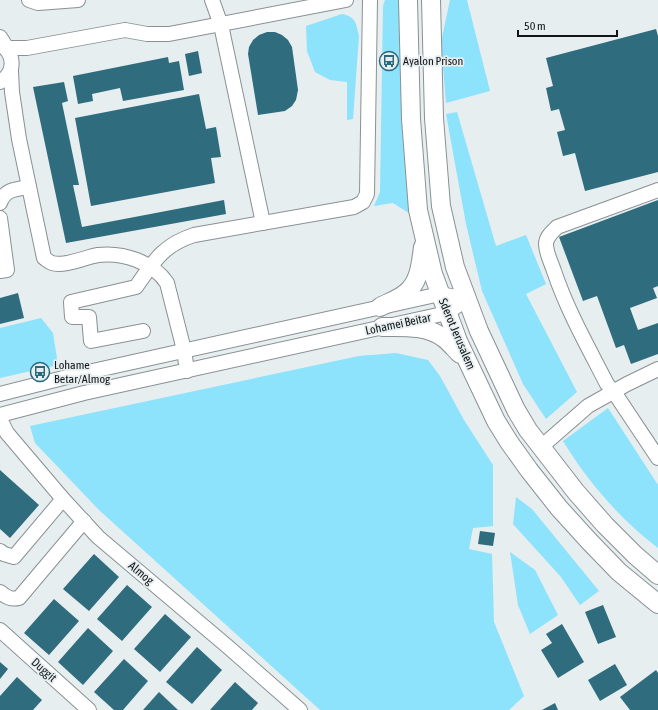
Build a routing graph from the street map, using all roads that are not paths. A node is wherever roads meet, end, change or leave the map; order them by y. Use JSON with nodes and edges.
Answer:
{"nodes":[{"id":1,"x":29,"y":0,"type":"edge"},
{"id":2,"x":78,"y":0,"type":"edge"},
{"id":3,"x":212,"y":0,"type":"edge"},
{"id":4,"x":346,"y":0,"type":"edge"},
{"id":5,"x":370,"y":0,"type":"edge"},
{"id":6,"x":408,"y":0,"type":"edge"},
{"id":7,"x":431,"y":0,"type":"edge"},
{"id":8,"x":441,"y":0,"type":"edge"},
{"id":9,"x":221,"y":25,"type":"junction"},
{"id":10,"x":2,"y":43,"type":"edge"},
{"id":11,"x":432,"y":44,"type":"junction"},
{"id":12,"x":11,"y":71,"type":"junction"},
{"id":13,"x":0,"y":82,"type":"edge"},
{"id":14,"x":0,"y":90,"type":"edge"},
{"id":15,"x":16,"y":114,"type":"junction"},
{"id":16,"x":29,"y":187,"type":"junction"},
{"id":17,"x":658,"y":190,"type":"edge"},
{"id":18,"x":0,"y":203,"type":"edge"},
{"id":19,"x":0,"y":218,"type":"edge"},
{"id":20,"x":264,"y":223,"type":"junction"},
{"id":21,"x":424,"y":238,"type":"junction"},
{"id":22,"x":150,"y":266,"type":"junction"},
{"id":23,"x":0,"y":271,"type":"edge"},
{"id":24,"x":440,"y":294,"type":"junction"},
{"id":25,"x":467,"y":300,"type":"junction"},
{"id":26,"x":380,"y":307,"type":"junction"},
{"id":27,"x":447,"y":313,"type":"junction"},
{"id":28,"x":382,"y":327,"type":"junction"},
{"id":29,"x":144,"y":331,"type":"dead end"},
{"id":30,"x":184,"y":350,"type":"junction"},
{"id":31,"x":658,"y":369,"type":"edge"},
{"id":32,"x":187,"y":371,"type":"junction"},
{"id":33,"x":477,"y":380,"type":"junction"},
{"id":34,"x":614,"y":392,"type":"junction"},
{"id":35,"x":0,"y":394,"type":"edge"},
{"id":36,"x":0,"y":415,"type":"edge"},
{"id":37,"x":0,"y":419,"type":"edge"},
{"id":38,"x":541,"y":447,"type":"junction"},
{"id":39,"x":658,"y":458,"type":"edge"},
{"id":40,"x":63,"y":499,"type":"junction"},
{"id":41,"x":84,"y":521,"type":"junction"},
{"id":42,"x":0,"y":551,"type":"edge"},
{"id":43,"x":658,"y":574,"type":"edge"},
{"id":44,"x":0,"y":592,"type":"edge"},
{"id":45,"x":658,"y":604,"type":"edge"},
{"id":46,"x":0,"y":630,"type":"edge"},
{"id":47,"x":89,"y":710,"type":"edge"},
{"id":48,"x":300,"y":710,"type":"edge"}],
"edges":[{"from":1,"to":2,"type":"street"},
{"from":3,"to":9,"type":"street"},
{"from":4,"to":9,"type":"street"},
{"from":5,"to":20,"type":"street"},
{"from":6,"to":21,"type":"main road","name":"Sderot Jerusalem"},
{"from":7,"to":11,"type":"main road","name":"Sderot Jerusalem"},
{"from":8,"to":11,"type":"main road"},
{"from":9,"to":10,"type":"street"},
{"from":9,"to":20,"type":"street"},
{"from":10,"to":12,"type":"street"},
{"from":11,"to":25,"type":"main road","name":"Sderot Jerusalem"},
{"from":12,"to":13,"type":"street"},
{"from":12,"to":15,"type":"street"},
{"from":14,"to":15,"type":"street"},
{"from":15,"to":16,"type":"street"},
{"from":16,"to":18,"type":"street"},
{"from":16,"to":22,"type":"street"},
{"from":17,"to":34,"type":"street"},
{"from":19,"to":23,"type":"street"},
{"from":20,"to":22,"type":"street"},
{"from":21,"to":24,"type":"main road","name":"Sderot Jerusalem"},
{"from":21,"to":26,"type":"main road"},
{"from":22,"to":29,"type":"street"},
{"from":22,"to":30,"type":"street"},
{"from":24,"to":25,"type":"street","name":"Lohamei Beitar"},
{"from":24,"to":26,"type":"street","name":"Lohamei Beitar"},
{"from":24,"to":27,"type":"main road","name":"Sderot Jerusalem"},
{"from":25,"to":27,"type":"street","name":"Lohamei Beitar"},
{"from":25,"to":38,"type":"main road","name":"Sderot Jerusalem"},
{"from":26,"to":30,"type":"street","name":"Lohamei Beitar"},
{"from":27,"to":28,"type":"street","name":"Lohamei Beitar"},
{"from":27,"to":33,"type":"main road","name":"Sderot Jerusalem"},
{"from":28,"to":32,"type":"street","name":"Lohamei Beitar"},
{"from":28,"to":33,"type":"main road"},
{"from":30,"to":32,"type":"street"},
{"from":30,"to":35,"type":"street","name":"Lohamei Beitar"},
{"from":31,"to":34,"type":"street"},
{"from":32,"to":36,"type":"street","name":"Lohamei Beitar"},
{"from":33,"to":45,"type":"main road","name":"Sderot Jerusalem"},
{"from":34,"to":38,"type":"street"},
{"from":34,"to":39,"type":"street"},
{"from":37,"to":40,"type":"street","name":"Almog"},
{"from":38,"to":43,"type":"main road","name":"Sderot Jerusalem"},
{"from":40,"to":41,"type":"street","name":"Almog"},
{"from":40,"to":42,"type":"street"},
{"from":41,"to":44,"type":"street"},
{"from":41,"to":48,"type":"street","name":"Almog"},
{"from":46,"to":47,"type":"street","name":"Duggit"}]}
